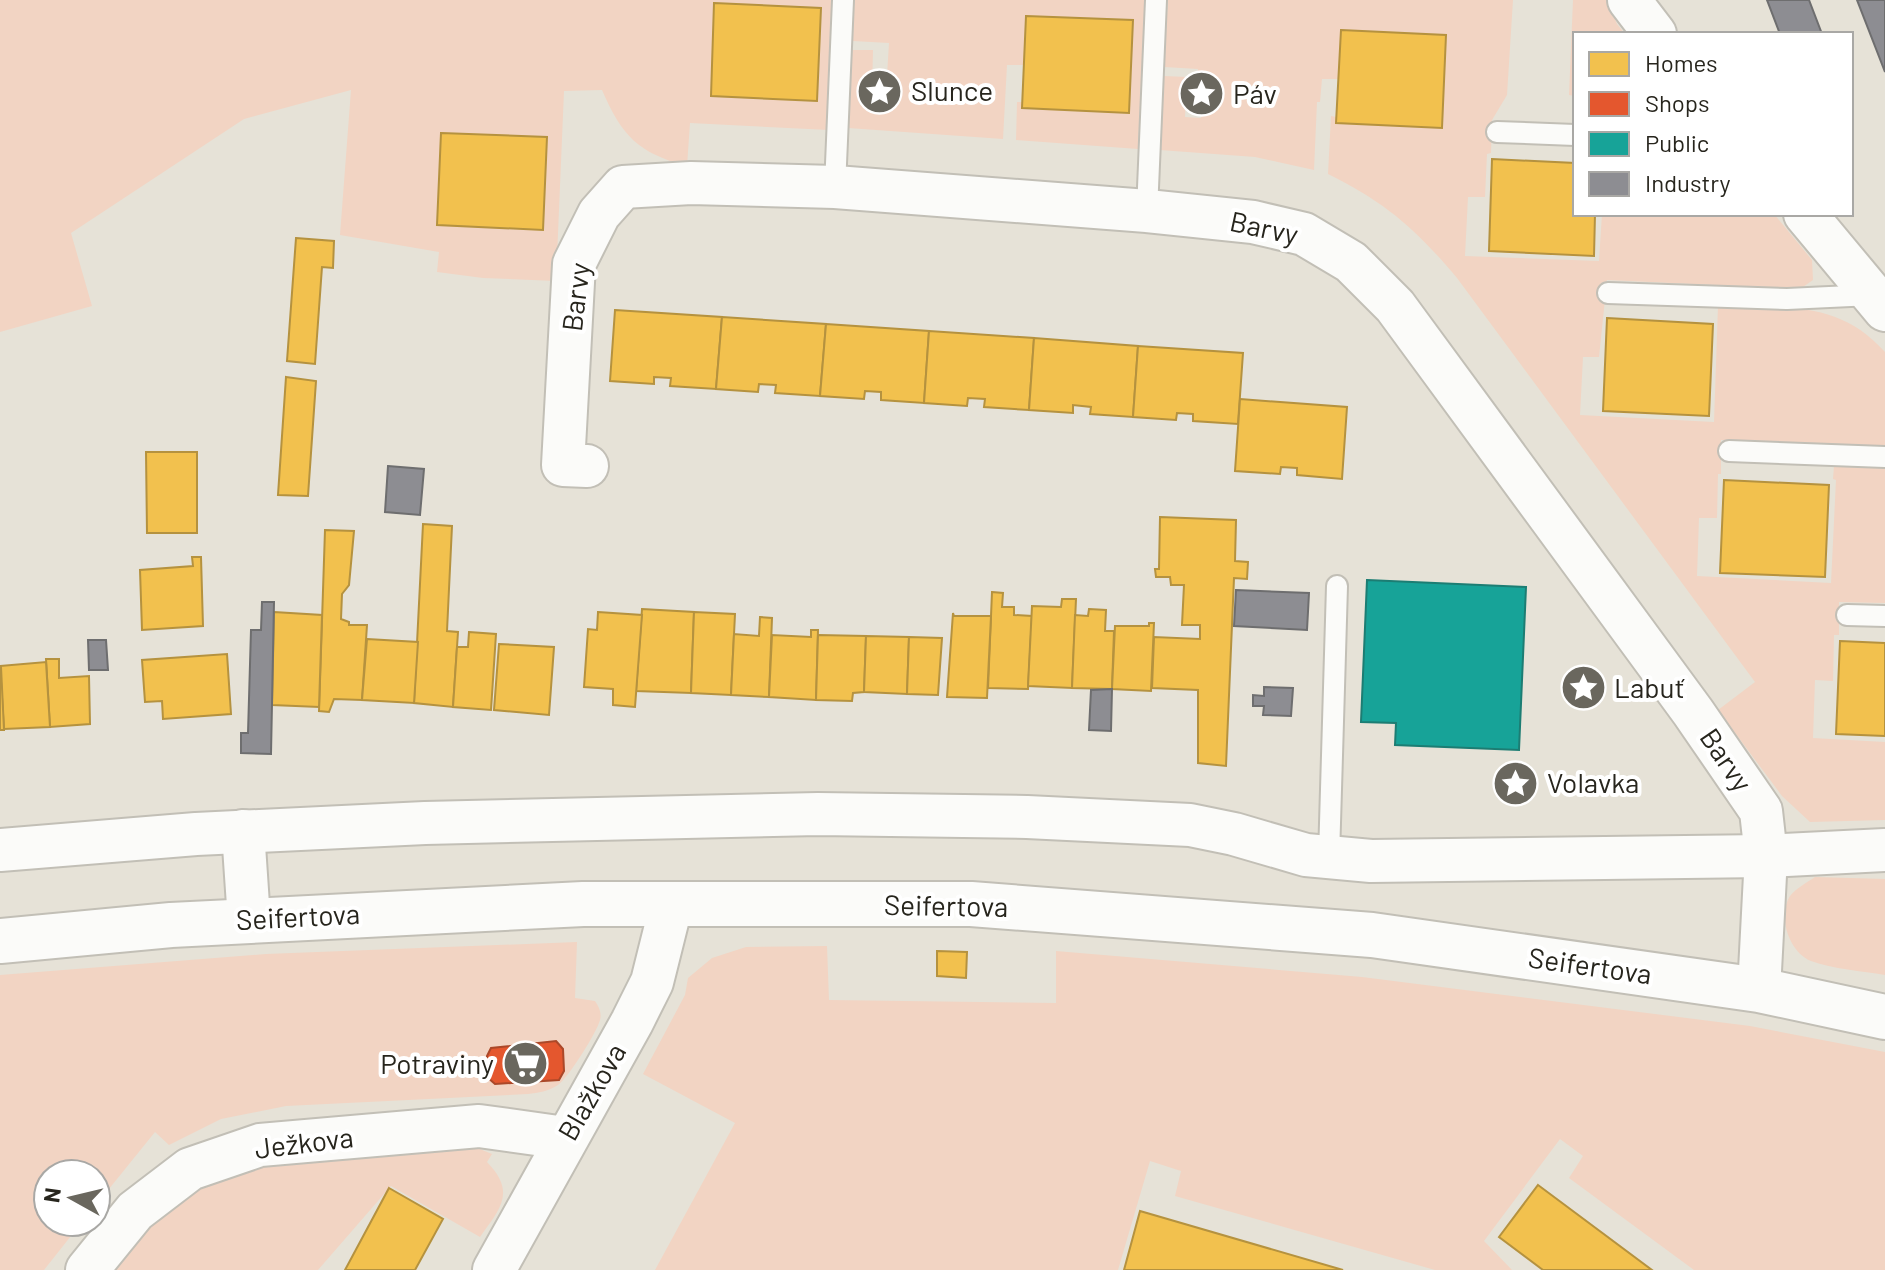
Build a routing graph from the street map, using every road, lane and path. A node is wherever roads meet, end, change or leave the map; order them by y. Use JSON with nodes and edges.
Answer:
{"nodes":[{"id":1,"x":843,"y":0,"type":"edge"},
{"id":2,"x":1156,"y":0,"type":"edge"},
{"id":3,"x":1629,"y":0,"type":"edge"},
{"id":4,"x":1653,"y":32,"type":"edge"},
{"id":5,"x":1497,"y":132,"type":"dead end"},
{"id":6,"x":1573,"y":135,"type":"edge"},
{"id":7,"x":835,"y":187,"type":"junction"},
{"id":8,"x":1147,"y":211,"type":"junction"},
{"id":9,"x":1807,"y":216,"type":"edge"},
{"id":10,"x":1608,"y":293,"type":"dead end"},
{"id":11,"x":1878,"y":302,"type":"edge"},
{"id":12,"x":1729,"y":451,"type":"dead end"},
{"id":13,"x":1885,"y":457,"type":"edge"},
{"id":14,"x":587,"y":466,"type":"dead end"},
{"id":15,"x":1337,"y":586,"type":"dead end"},
{"id":16,"x":1847,"y":615,"type":"dead end"},
{"id":17,"x":1885,"y":616,"type":"edge"},
{"id":18,"x":243,"y":831,"type":"junction"},
{"id":19,"x":0,"y":850,"type":"edge"},
{"id":20,"x":1885,"y":850,"type":"edge"},
{"id":21,"x":1766,"y":856,"type":"junction"},
{"id":22,"x":1329,"y":857,"type":"junction"},
{"id":23,"x":671,"y":906,"type":"junction"},
{"id":24,"x":249,"y":920,"type":"junction"},
{"id":25,"x":0,"y":941,"type":"edge"},
{"id":26,"x":1759,"y":990,"type":"junction"},
{"id":27,"x":1885,"y":1017,"type":"edge"},
{"id":28,"x":565,"y":1138,"type":"junction"},
{"id":29,"x":87,"y":1270,"type":"edge"},
{"id":30,"x":494,"y":1270,"type":"edge"}],
"edges":[{"from":1,"to":7,"type":"lane"},
{"from":2,"to":8,"type":"lane"},
{"from":3,"to":4,"type":"street"},
{"from":5,"to":6,"type":"lane"},
{"from":7,"to":8,"type":"street","name":"Barvy"},
{"from":7,"to":14,"type":"street","name":"Barvy"},
{"from":8,"to":21,"type":"street","name":"Barvy"},
{"from":9,"to":11,"type":"street"},
{"from":10,"to":11,"type":"lane"},
{"from":12,"to":13,"type":"lane"},
{"from":15,"to":22,"type":"lane"},
{"from":16,"to":17,"type":"lane"},
{"from":18,"to":19,"type":"street"},
{"from":18,"to":22,"type":"street"},
{"from":18,"to":24,"type":"street"},
{"from":20,"to":21,"type":"street"},
{"from":21,"to":22,"type":"street"},
{"from":21,"to":26,"type":"street","name":"Barvy"},
{"from":23,"to":24,"type":"street","name":"Seifertova"},
{"from":23,"to":26,"type":"street","name":"Seifertova"},
{"from":23,"to":28,"type":"street","name":"Blažkova"},
{"from":24,"to":25,"type":"street","name":"Seifertova"},
{"from":26,"to":27,"type":"street","name":"Seifertova"},
{"from":28,"to":29,"type":"street","name":"Ježkova"},
{"from":28,"to":30,"type":"street","name":"Blažkova"}]}
